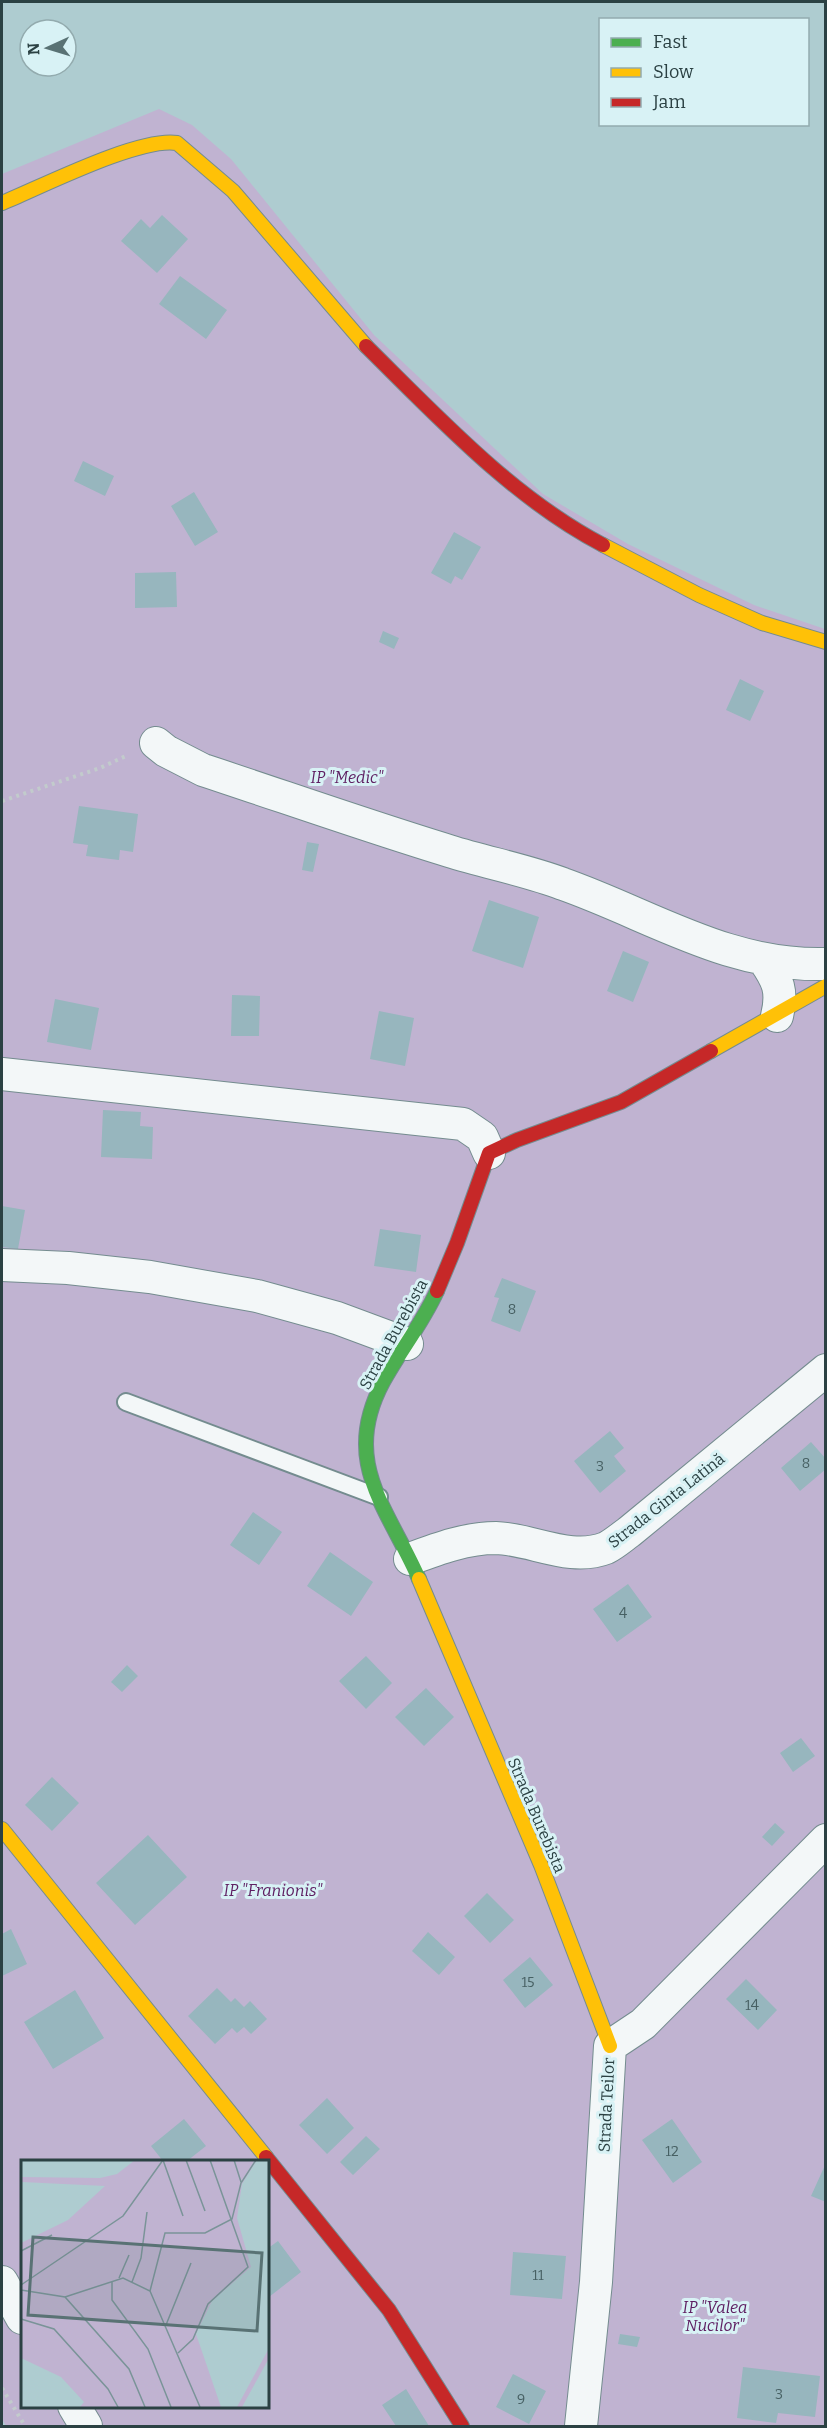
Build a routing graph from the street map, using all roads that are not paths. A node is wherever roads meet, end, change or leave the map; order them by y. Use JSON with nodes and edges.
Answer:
{"nodes":[{"id":1,"x":2,"y":203,"type":"edge"},
{"id":2,"x":825,"y":642,"type":"edge"},
{"id":3,"x":156,"y":743,"type":"road end"},
{"id":4,"x":764,"y":960,"type":"junction"},
{"id":5,"x":825,"y":963,"type":"edge"},
{"id":6,"x":825,"y":986,"type":"edge"},
{"id":7,"x":777,"y":1016,"type":"junction"},
{"id":8,"x":2,"y":1074,"type":"edge"},
{"id":9,"x":489,"y":1153,"type":"junction"},
{"id":10,"x":2,"y":1265,"type":"edge"},
{"id":11,"x":407,"y":1344,"type":"junction"},
{"id":12,"x":825,"y":1370,"type":"edge"},
{"id":13,"x":126,"y":1402,"type":"dead end"},
{"id":14,"x":380,"y":1497,"type":"junction"},
{"id":15,"x":410,"y":1559,"type":"junction"},
{"id":16,"x":2,"y":1829,"type":"edge"},
{"id":17,"x":825,"y":1840,"type":"edge"},
{"id":18,"x":610,"y":2046,"type":"junction"},
{"id":19,"x":2,"y":2282,"type":"edge"},
{"id":20,"x":21,"y":2316,"type":"edge"},
{"id":21,"x":75,"y":2407,"type":"edge"},
{"id":22,"x":86,"y":2427,"type":"edge"},
{"id":23,"x":462,"y":2427,"type":"edge"},
{"id":24,"x":581,"y":2427,"type":"edge"}],
"edges":[{"from":1,"to":2,"type":"street"},
{"from":3,"to":4,"type":"street"},
{"from":4,"to":5,"type":"street"},
{"from":4,"to":7,"type":"street"},
{"from":6,"to":7,"type":"street"},
{"from":7,"to":9,"type":"street"},
{"from":8,"to":9,"type":"street"},
{"from":9,"to":11,"type":"street","name":"Strada Burebista"},
{"from":10,"to":11,"type":"street"},
{"from":11,"to":14,"type":"street","name":"Strada Burebista"},
{"from":12,"to":15,"type":"street","name":"Strada Ginta Latină"},
{"from":13,"to":14,"type":"lane"},
{"from":14,"to":15,"type":"street","name":"Strada Burebista"},
{"from":15,"to":18,"type":"street","name":"Strada Burebista"},
{"from":16,"to":23,"type":"street"},
{"from":17,"to":18,"type":"street","name":"Strada Teilor"},
{"from":18,"to":24,"type":"street","name":"Strada Teilor"},
{"from":19,"to":20,"type":"street"},
{"from":21,"to":22,"type":"street"}]}
